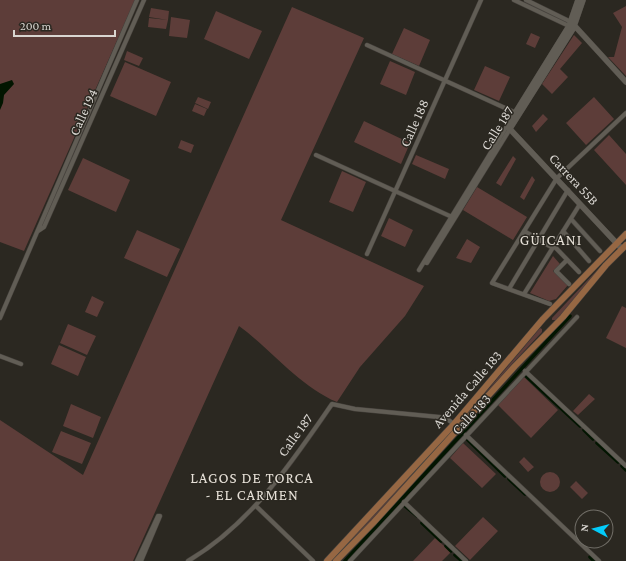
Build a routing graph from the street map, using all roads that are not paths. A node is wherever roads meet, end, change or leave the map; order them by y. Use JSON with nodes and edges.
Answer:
{"nodes":[{"id":1,"x":137,"y":0,"type":"edge"},
{"id":2,"x":144,"y":0,"type":"edge"},
{"id":3,"x":481,"y":0,"type":"edge"},
{"id":4,"x":514,"y":0,"type":"edge"},
{"id":5,"x":526,"y":0,"type":"edge"},
{"id":6,"x":578,"y":0,"type":"edge"},
{"id":7,"x":583,"y":0,"type":"edge"},
{"id":8,"x":572,"y":26,"type":"junction"},
{"id":9,"x":367,"y":46,"type":"dead end"},
{"id":10,"x":445,"y":81,"type":"junction"},
{"id":11,"x":626,"y":82,"type":"edge"},
{"id":12,"x":626,"y":113,"type":"edge"},
{"id":13,"x":518,"y":114,"type":"junction"},
{"id":14,"x":509,"y":128,"type":"junction"},
{"id":15,"x":316,"y":155,"type":"dead end"},
{"id":16,"x":557,"y":178,"type":"junction"},
{"id":17,"x":568,"y":190,"type":"junction"},
{"id":18,"x":395,"y":192,"type":"junction"},
{"id":19,"x":580,"y":204,"type":"junction"},
{"id":20,"x":453,"y":218,"type":"junction"},
{"id":21,"x":571,"y":219,"type":"junction"},
{"id":22,"x":38,"y":231,"type":"junction"},
{"id":23,"x":524,"y":231,"type":"junction"},
{"id":24,"x":563,"y":231,"type":"junction"},
{"id":25,"x":626,"y":234,"type":"edge"},
{"id":26,"x":538,"y":239,"type":"junction"},
{"id":27,"x":617,"y":243,"type":"junction"},
{"id":28,"x":553,"y":247,"type":"junction"},
{"id":29,"x":624,"y":247,"type":"edge"},
{"id":30,"x":600,"y":251,"type":"dead end"},
{"id":31,"x":367,"y":254,"type":"dead end"},
{"id":32,"x":567,"y":260,"type":"junction"},
{"id":33,"x":589,"y":261,"type":"dead end"},
{"id":34,"x":419,"y":270,"type":"dead end"},
{"id":35,"x":579,"y":272,"type":"dead end"},
{"id":36,"x":571,"y":286,"type":"junction"},
{"id":37,"x":509,"y":289,"type":"junction"},
{"id":38,"x":524,"y":294,"type":"junction"},
{"id":39,"x":550,"y":304,"type":"dead end"},
{"id":40,"x":577,"y":317,"type":"dead end"},
{"id":41,"x":0,"y":318,"type":"edge"},
{"id":42,"x":557,"y":323,"type":"junction"},
{"id":43,"x":537,"y":326,"type":"junction"},
{"id":44,"x":0,"y":356,"type":"edge"},
{"id":45,"x":520,"y":361,"type":"junction"},
{"id":46,"x":21,"y":364,"type":"dead end"},
{"id":47,"x":525,"y":371,"type":"junction"},
{"id":48,"x":454,"y":424,"type":"junction"},
{"id":49,"x":466,"y":435,"type":"junction"},
{"id":50,"x":626,"y":466,"type":"edge"},
{"id":51,"x":404,"y":502,"type":"junction"},
{"id":52,"x":256,"y":506,"type":"junction"},
{"id":53,"x":137,"y":561,"type":"edge"},
{"id":54,"x":141,"y":561,"type":"edge"},
{"id":55,"x":188,"y":561,"type":"edge"},
{"id":56,"x":313,"y":561,"type":"edge"},
{"id":57,"x":327,"y":561,"type":"edge"},
{"id":58,"x":336,"y":561,"type":"edge"},
{"id":59,"x":350,"y":561,"type":"edge"},
{"id":60,"x":466,"y":561,"type":"edge"},
{"id":61,"x":599,"y":561,"type":"edge"}],
"edges":[{"from":1,"to":22,"type":"street","name":"Calle 194"},
{"from":2,"to":22,"type":"street","name":"Calle 194"},
{"from":3,"to":10,"type":"street","name":"Calle 188"},
{"from":4,"to":8,"type":"street"},
{"from":5,"to":8,"type":"street"},
{"from":6,"to":8,"type":"street","name":"Calle 187"},
{"from":7,"to":8,"type":"street","name":"Calle 187"},
{"from":8,"to":11,"type":"street"},
{"from":8,"to":13,"type":"street","name":"Calle 187"},
{"from":9,"to":10,"type":"street"},
{"from":10,"to":13,"type":"street"},
{"from":10,"to":18,"type":"street","name":"Calle 188"},
{"from":12,"to":16,"type":"street"},
{"from":13,"to":14,"type":"street","name":"Calle 187"},
{"from":14,"to":16,"type":"street","name":"Carrera 55B"},
{"from":14,"to":20,"type":"street","name":"Calle 187"},
{"from":15,"to":18,"type":"street"},
{"from":16,"to":17,"type":"street","name":"Carrera 55B"},
{"from":16,"to":23,"type":"street"},
{"from":17,"to":19,"type":"street","name":"Carrera 55B"},
{"from":17,"to":26,"type":"street"},
{"from":18,"to":20,"type":"street"},
{"from":18,"to":31,"type":"street","name":"Calle 188"},
{"from":19,"to":21,"type":"street"},
{"from":19,"to":27,"type":"street","name":"Carrera 55B"},
{"from":20,"to":34,"type":"street","name":"Calle 187"},
{"from":21,"to":24,"type":"street"},
{"from":21,"to":30,"type":"street"},
{"from":22,"to":41,"type":"street","name":"Calle 194"},
{"from":23,"to":26,"type":"street"},
{"from":23,"to":37,"type":"street"},
{"from":24,"to":28,"type":"street"},
{"from":24,"to":33,"type":"street"},
{"from":25,"to":27,"type":"main road","name":"Avenida Calle 183"},
{"from":26,"to":28,"type":"street"},
{"from":26,"to":37,"type":"street"},
{"from":27,"to":29,"type":"street","name":"Carrera 55B"},
{"from":27,"to":36,"type":"main road","name":"Avenida Calle 183"},
{"from":28,"to":32,"type":"street"},
{"from":28,"to":38,"type":"street"},
{"from":29,"to":42,"type":"main road","name":"Avenida Calle 183"},
{"from":32,"to":35,"type":"street"},
{"from":32,"to":36,"type":"street"},
{"from":36,"to":42,"type":"main road"},
{"from":36,"to":43,"type":"main road","name":"Avenida Calle 183"},
{"from":37,"to":38,"type":"street"},
{"from":38,"to":39,"type":"street"},
{"from":40,"to":47,"type":"street","name":"Calle 183"},
{"from":42,"to":45,"type":"main road","name":"Avenida Calle 183"},
{"from":43,"to":45,"type":"main road"},
{"from":43,"to":48,"type":"main road","name":"Avenida Calle 183"},
{"from":44,"to":46,"type":"street"},
{"from":45,"to":58,"type":"main road","name":"Avenida Calle 183"},
{"from":47,"to":49,"type":"street","name":"Calle 183"},
{"from":47,"to":50,"type":"street"},
{"from":48,"to":52,"type":"street","name":"Calle 187"},
{"from":48,"to":57,"type":"main road","name":"Avenida Calle 183"},
{"from":49,"to":51,"type":"street","name":"Calle 183"},
{"from":49,"to":61,"type":"street"},
{"from":51,"to":59,"type":"street","name":"Calle 183"},
{"from":51,"to":60,"type":"street"},
{"from":52,"to":55,"type":"street","name":"Calle 187"},
{"from":52,"to":56,"type":"street"},
{"from":53,"to":54,"type":"street"}]}
